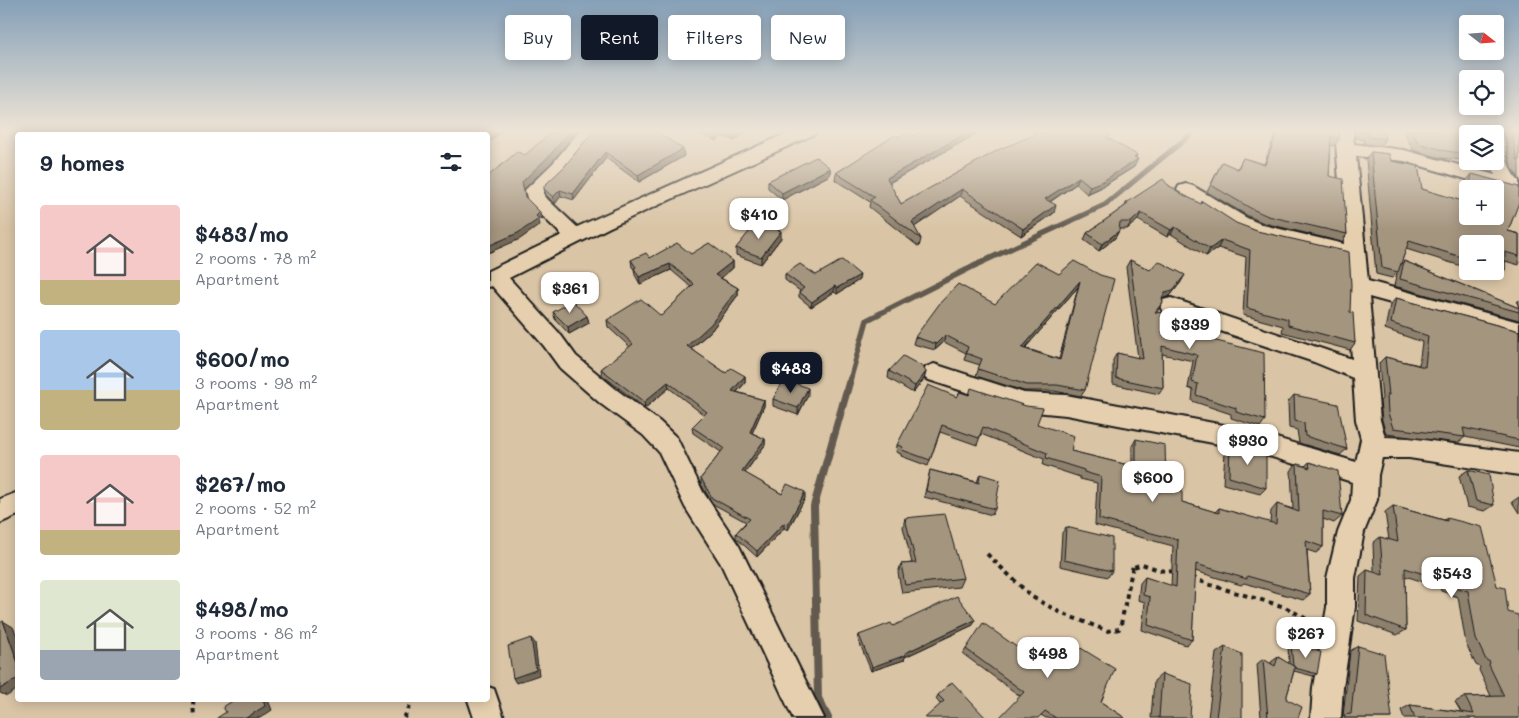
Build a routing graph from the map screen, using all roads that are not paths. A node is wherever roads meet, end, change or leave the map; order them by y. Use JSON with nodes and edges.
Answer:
{"nodes":[{"id":1,"x":562,"y":164,"type":"edge"},
{"id":2,"x":731,"y":164,"type":"edge"},
{"id":3,"x":1347,"y":164,"type":"edge"},
{"id":4,"x":1429,"y":164,"type":"edge"},
{"id":5,"x":1502,"y":170,"type":"edge"},
{"id":6,"x":1516,"y":187,"type":"edge"},
{"id":7,"x":1186,"y":190,"type":"dead end"},
{"id":8,"x":575,"y":236,"type":"junction"},
{"id":9,"x":1354,"y":253,"type":"junction"},
{"id":10,"x":491,"y":278,"type":"edge"},
{"id":11,"x":1358,"y":286,"type":"junction"},
{"id":12,"x":1171,"y":306,"type":"dead end"},
{"id":13,"x":1519,"y":330,"type":"edge"},
{"id":14,"x":934,"y":372,"type":"dead end"},
{"id":15,"x":1364,"y":373,"type":"junction"},
{"id":16,"x":1373,"y":447,"type":"junction"},
{"id":17,"x":1519,"y":464,"type":"edge"},
{"id":18,"x":1365,"y":475,"type":"junction"},
{"id":19,"x":15,"y":504,"type":"edge"},
{"id":20,"x":0,"y":511,"type":"edge"},
{"id":21,"x":484,"y":702,"type":"edge"},
{"id":22,"x":489,"y":718,"type":"edge"},
{"id":23,"x":809,"y":718,"type":"edge"},
{"id":24,"x":1326,"y":718,"type":"edge"}],
"edges":[{"from":1,"to":8,"type":"street"},
{"from":2,"to":8,"type":"street"},
{"from":3,"to":9,"type":"street"},
{"from":4,"to":6,"type":"street"},
{"from":5,"to":6,"type":"street"},
{"from":7,"to":9,"type":"street"},
{"from":8,"to":10,"type":"street"},
{"from":9,"to":11,"type":"street"},
{"from":10,"to":23,"type":"street"},
{"from":11,"to":13,"type":"street"},
{"from":11,"to":15,"type":"street"},
{"from":12,"to":15,"type":"street"},
{"from":14,"to":18,"type":"street"},
{"from":15,"to":16,"type":"street"},
{"from":16,"to":17,"type":"street"},
{"from":16,"to":18,"type":"street"},
{"from":18,"to":24,"type":"street"},
{"from":19,"to":20,"type":"street"},
{"from":21,"to":22,"type":"street"}]}
